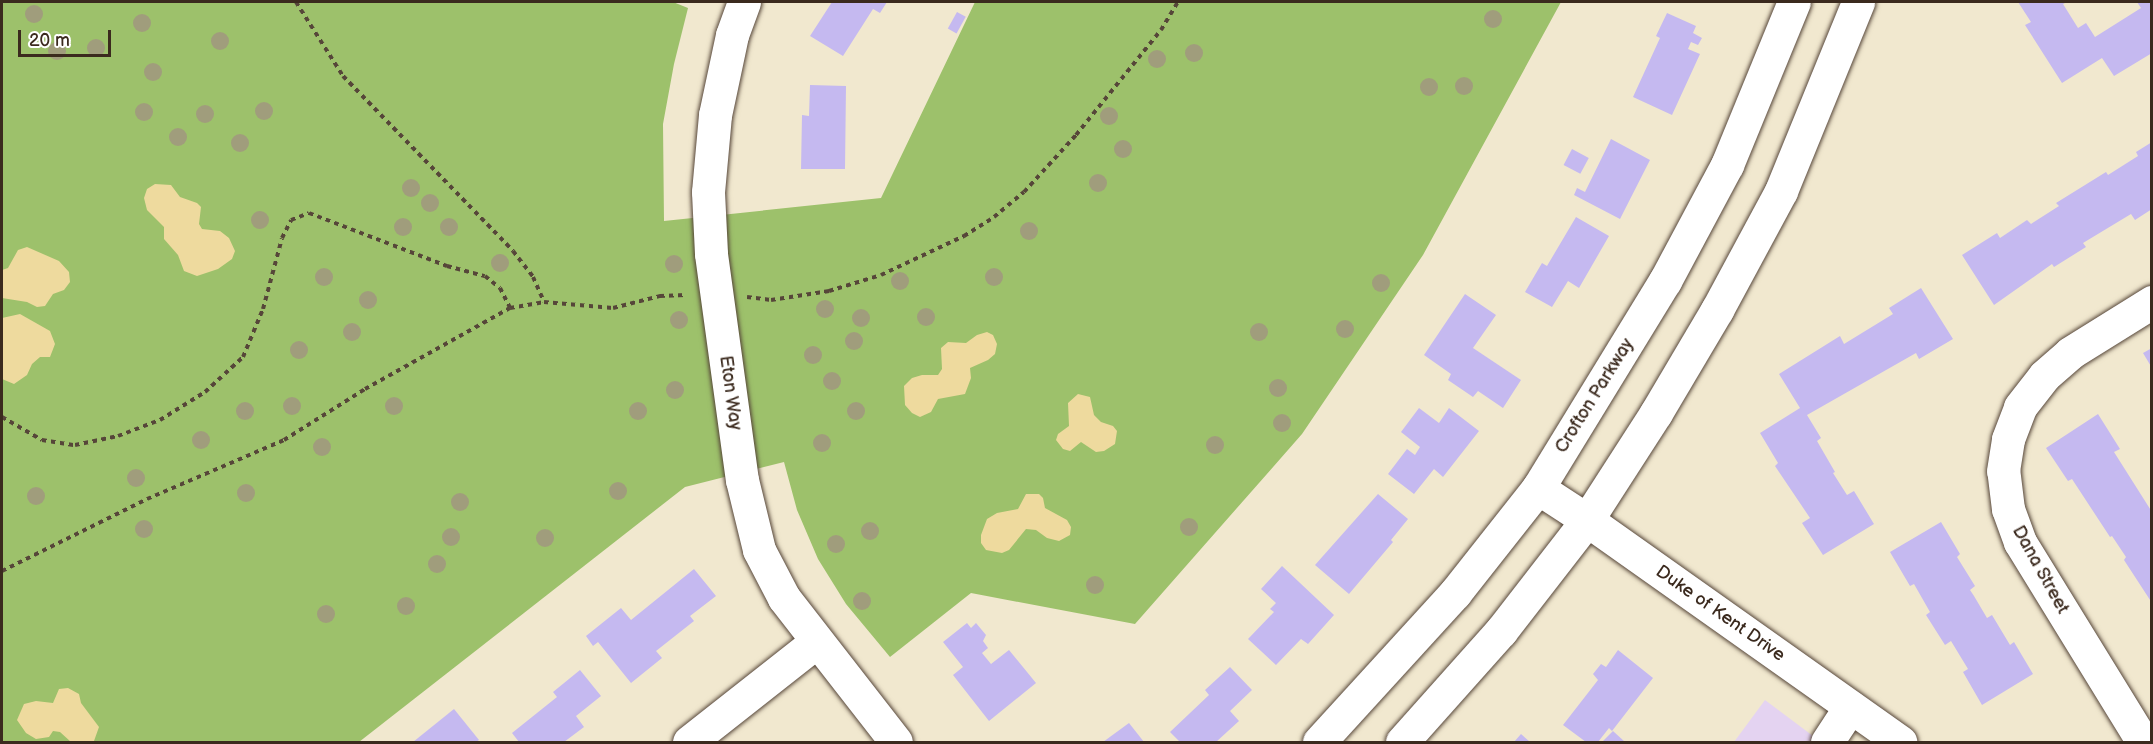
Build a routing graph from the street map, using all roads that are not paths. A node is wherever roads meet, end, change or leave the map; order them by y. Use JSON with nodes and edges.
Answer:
{"nodes":[{"id":1,"x":744,"y":2,"type":"edge"},
{"id":2,"x":1794,"y":2,"type":"edge"},
{"id":3,"x":1858,"y":2,"type":"edge"},
{"id":4,"x":2151,"y":302,"type":"edge"},
{"id":5,"x":1538,"y":488,"type":"junction"},
{"id":6,"x":1587,"y":520,"type":"junction"},
{"id":7,"x":816,"y":642,"type":"junction"},
{"id":8,"x":1850,"y":707,"type":"junction"},
{"id":9,"x":689,"y":742,"type":"edge"},
{"id":10,"x":896,"y":742,"type":"edge"},
{"id":11,"x":1319,"y":742,"type":"edge"},
{"id":12,"x":1402,"y":742,"type":"edge"},
{"id":13,"x":1827,"y":742,"type":"edge"},
{"id":14,"x":1900,"y":742,"type":"edge"},
{"id":15,"x":2143,"y":742,"type":"edge"}],
"edges":[{"from":1,"to":7,"type":"street","name":"Eton Way"},
{"from":2,"to":5,"type":"street","name":"Crofton Parkway"},
{"from":3,"to":6,"type":"street"},
{"from":4,"to":15,"type":"street","name":"Dana Street"},
{"from":5,"to":6,"type":"street","name":"Duke of Kent Drive"},
{"from":5,"to":11,"type":"street","name":"Crofton Parkway"},
{"from":6,"to":8,"type":"street","name":"Duke of Kent Drive"},
{"from":6,"to":12,"type":"street"},
{"from":7,"to":9,"type":"street"},
{"from":7,"to":10,"type":"street","name":"Eton Way"},
{"from":8,"to":13,"type":"street"},
{"from":8,"to":14,"type":"street","name":"Duke of Kent Drive"}]}
